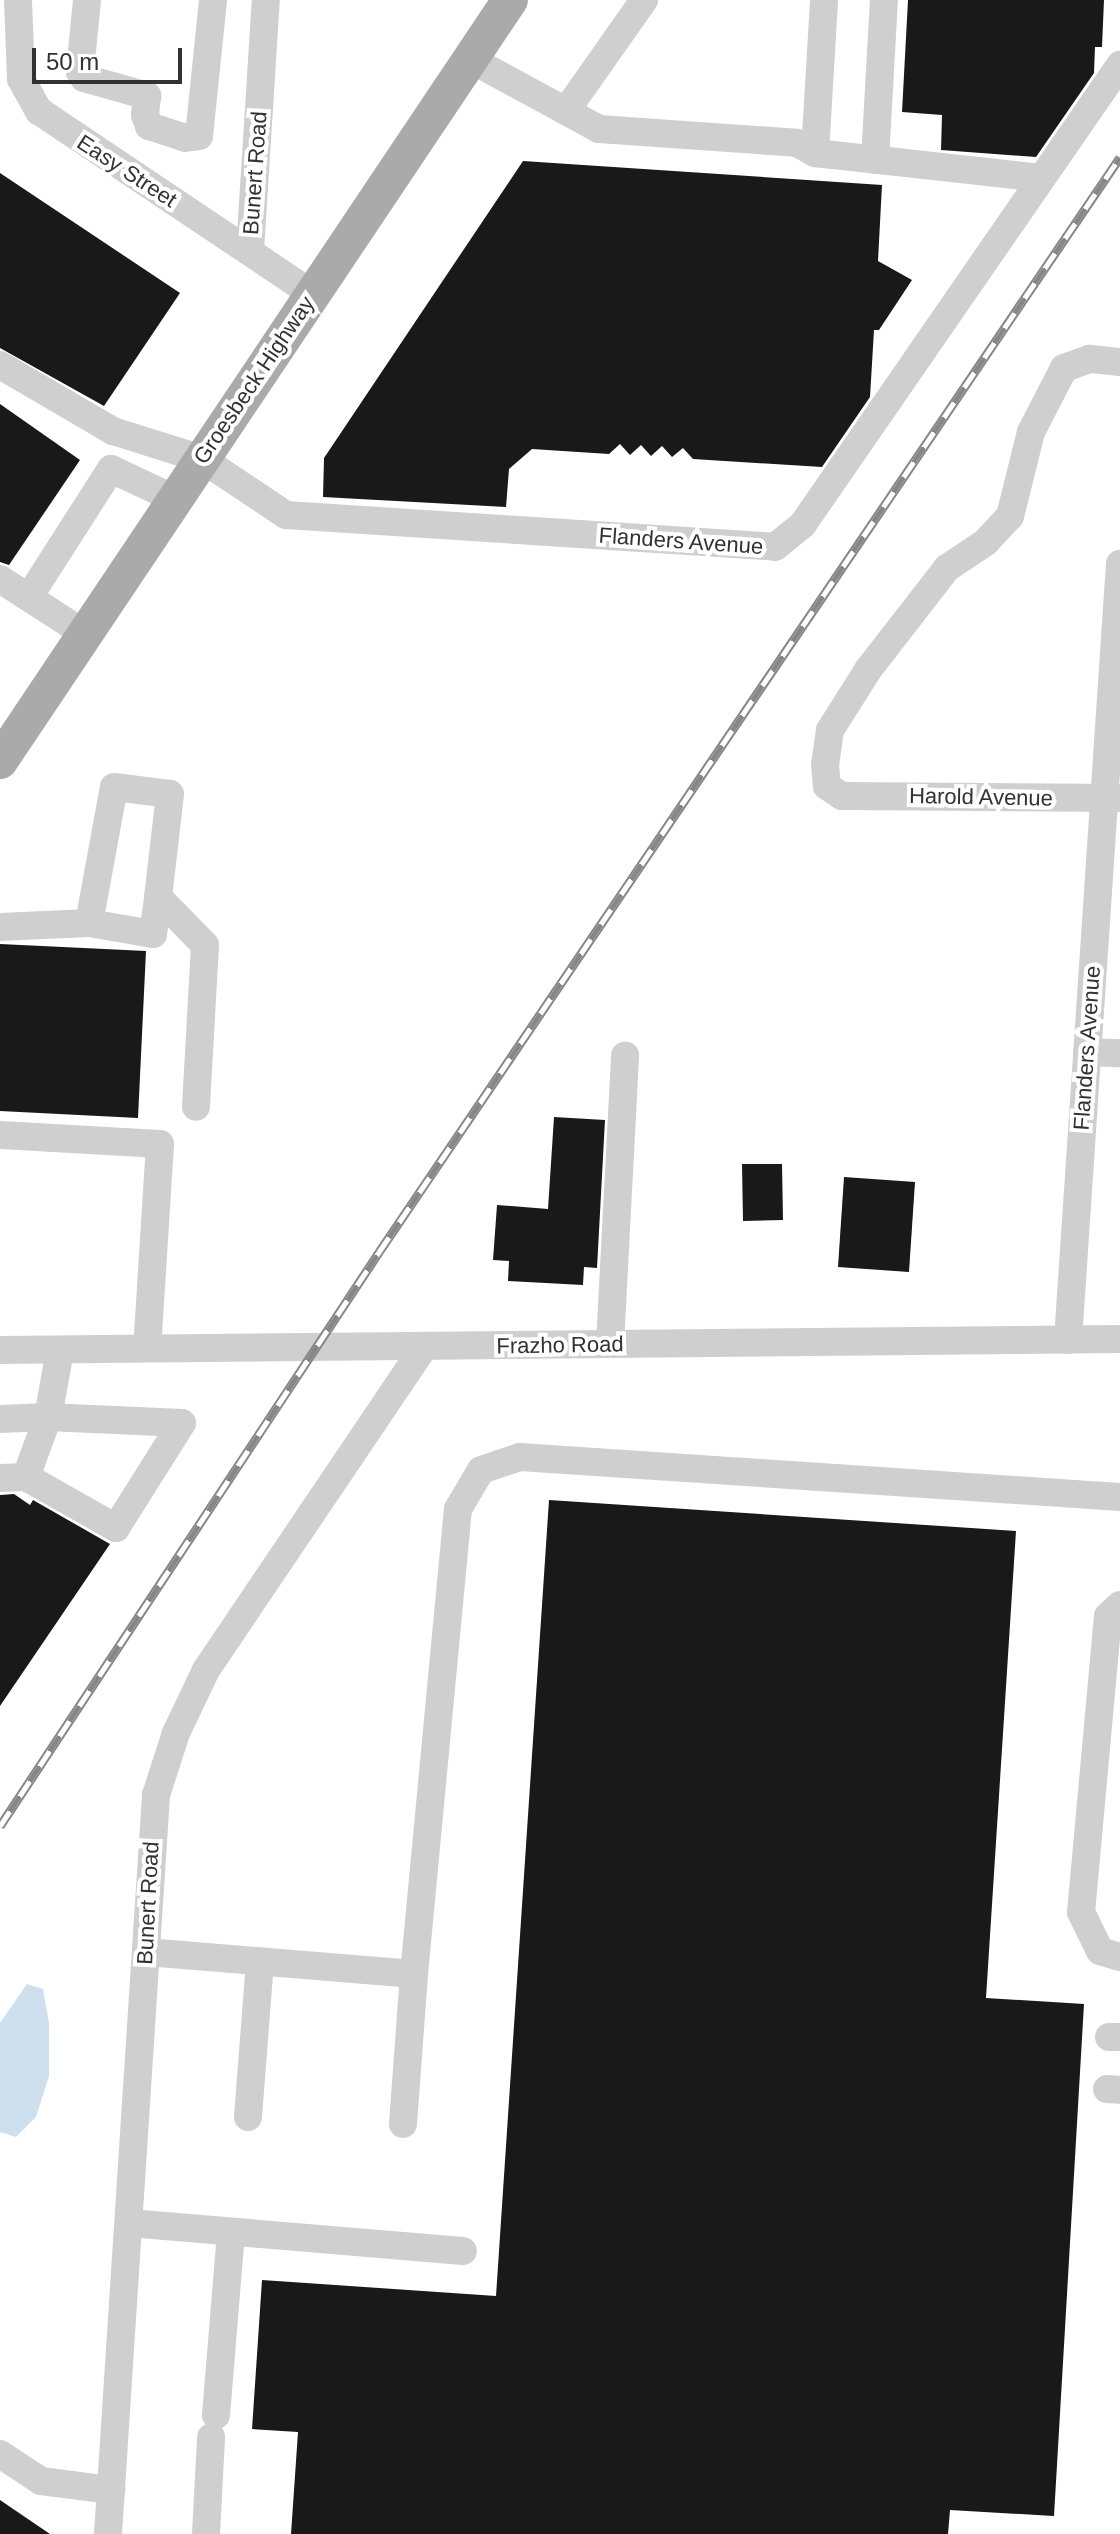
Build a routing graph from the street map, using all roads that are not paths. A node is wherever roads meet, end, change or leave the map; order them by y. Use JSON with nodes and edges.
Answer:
{"nodes":[{"id":1,"x":18,"y":0,"type":"edge"},
{"id":2,"x":87,"y":0,"type":"edge"},
{"id":3,"x":213,"y":0,"type":"edge"},
{"id":4,"x":266,"y":0,"type":"edge"},
{"id":5,"x":510,"y":0,"type":"edge"},
{"id":6,"x":644,"y":0,"type":"edge"},
{"id":7,"x":824,"y":0,"type":"edge"},
{"id":8,"x":884,"y":0,"type":"edge"},
{"id":9,"x":470,"y":59,"type":"junction"},
{"id":10,"x":1120,"y":65,"type":"edge"},
{"id":11,"x":566,"y":111,"type":"junction"},
{"id":12,"x":815,"y":153,"type":"junction"},
{"id":13,"x":875,"y":160,"type":"junction"},
{"id":14,"x":1042,"y":178,"type":"junction"},
{"id":15,"x":250,"y":251,"type":"junction"},
{"id":16,"x":312,"y":294,"type":"junction"},
{"id":17,"x":1120,"y":362,"type":"edge"},
{"id":18,"x":0,"y":365,"type":"edge"},
{"id":19,"x":202,"y":459,"type":"junction"},
{"id":20,"x":175,"y":499,"type":"junction"},
{"id":21,"x":1120,"y":564,"type":"edge"},
{"id":22,"x":0,"y":579,"type":"edge"},
{"id":23,"x":29,"y":597,"type":"junction"},
{"id":24,"x":85,"y":634,"type":"junction"},
{"id":25,"x":0,"y":761,"type":"edge"},
{"id":26,"x":1112,"y":798,"type":"edge"},
{"id":27,"x":158,"y":897,"type":"junction"},
{"id":28,"x":89,"y":923,"type":"junction"},
{"id":29,"x":0,"y":927,"type":"edge"},
{"id":30,"x":1087,"y":1052,"type":"junction"},
{"id":31,"x":1120,"y":1053,"type":"edge"},
{"id":32,"x":625,"y":1055,"type":"dead end"},
{"id":33,"x":196,"y":1107,"type":"dead end"},
{"id":34,"x":0,"y":1135,"type":"edge"},
{"id":35,"x":1120,"y":1339,"type":"edge"},
{"id":36,"x":1068,"y":1340,"type":"junction"},
{"id":37,"x":610,"y":1344,"type":"junction"},
{"id":38,"x":147,"y":1348,"type":"junction"},
{"id":39,"x":423,"y":1348,"type":"junction"},
{"id":40,"x":0,"y":1350,"type":"edge"},
{"id":41,"x":60,"y":1350,"type":"junction"},
{"id":42,"x":48,"y":1417,"type":"junction"},
{"id":43,"x":0,"y":1419,"type":"edge"},
{"id":44,"x":13,"y":1477,"type":"edge"},
{"id":45,"x":1120,"y":1497,"type":"edge"},
{"id":46,"x":1120,"y":1605,"type":"edge"},
{"id":47,"x":146,"y":1952,"type":"junction"},
{"id":48,"x":1120,"y":1957,"type":"edge"},
{"id":49,"x":260,"y":1961,"type":"junction"},
{"id":50,"x":414,"y":1974,"type":"junction"},
{"id":51,"x":248,"y":2117,"type":"dead end"},
{"id":52,"x":403,"y":2124,"type":"dead end"},
{"id":53,"x":129,"y":2223,"type":"junction"},
{"id":54,"x":231,"y":2233,"type":"junction"},
{"id":55,"x":463,"y":2251,"type":"dead end"},
{"id":56,"x":0,"y":2454,"type":"edge"},
{"id":57,"x":111,"y":2490,"type":"junction"},
{"id":58,"x":108,"y":2534,"type":"edge"},
{"id":59,"x":206,"y":2534,"type":"edge"}],
"edges":[{"from":1,"to":15,"type":"street","name":"Easy Street"},
{"from":2,"to":3,"type":"street"},
{"from":4,"to":15,"type":"street","name":"Bunert Road"},
{"from":5,"to":9,"type":"main road","name":"Groesbeck Highway"},
{"from":6,"to":11,"type":"street"},
{"from":7,"to":12,"type":"street"},
{"from":8,"to":13,"type":"street"},
{"from":9,"to":11,"type":"street"},
{"from":9,"to":16,"type":"main road","name":"Groesbeck Highway"},
{"from":10,"to":14,"type":"street","name":"Flanders Avenue"},
{"from":11,"to":12,"type":"street"},
{"from":12,"to":13,"type":"street"},
{"from":13,"to":14,"type":"street"},
{"from":14,"to":19,"type":"street","name":"Flanders Avenue"},
{"from":15,"to":16,"type":"street","name":"Easy Street"},
{"from":16,"to":19,"type":"main road","name":"Groesbeck Highway"},
{"from":17,"to":26,"type":"street","name":"Harold Avenue"},
{"from":18,"to":19,"type":"street","name":"Flanders Avenue"},
{"from":19,"to":20,"type":"main road","name":"Groesbeck Highway"},
{"from":20,"to":23,"type":"street"},
{"from":20,"to":24,"type":"main road","name":"Groesbeck Highway"},
{"from":21,"to":26,"type":"street","name":"Flanders Avenue"},
{"from":22,"to":23,"type":"street"},
{"from":23,"to":24,"type":"street"},
{"from":24,"to":25,"type":"main road","name":"Groesbeck Highway"},
{"from":26,"to":30,"type":"street","name":"Flanders Avenue"},
{"from":27,"to":28,"type":"street"},
{"from":27,"to":28,"type":"street"},
{"from":27,"to":33,"type":"street"},
{"from":28,"to":29,"type":"street"},
{"from":30,"to":31,"type":"street"},
{"from":30,"to":36,"type":"street","name":"Flanders Avenue"},
{"from":32,"to":37,"type":"street"},
{"from":34,"to":38,"type":"street"},
{"from":35,"to":36,"type":"street","name":"Frazho Road"},
{"from":36,"to":37,"type":"street","name":"Frazho Road"},
{"from":37,"to":39,"type":"street","name":"Frazho Road"},
{"from":38,"to":39,"type":"street","name":"Frazho Road"},
{"from":38,"to":41,"type":"street","name":"Frazho Road"},
{"from":39,"to":47,"type":"street","name":"Bunert Road"},
{"from":40,"to":41,"type":"street","name":"Frazho Road"},
{"from":41,"to":42,"type":"street"},
{"from":42,"to":43,"type":"street"},
{"from":42,"to":44,"type":"street"},
{"from":42,"to":44,"type":"street"},
{"from":45,"to":50,"type":"street"},
{"from":46,"to":48,"type":"street"},
{"from":47,"to":49,"type":"street"},
{"from":47,"to":53,"type":"street","name":"Bunert Road"},
{"from":49,"to":50,"type":"street"},
{"from":49,"to":51,"type":"street"},
{"from":50,"to":52,"type":"street"},
{"from":53,"to":54,"type":"street"},
{"from":53,"to":57,"type":"street","name":"Bunert Road"},
{"from":54,"to":55,"type":"street"},
{"from":54,"to":59,"type":"street"},
{"from":56,"to":57,"type":"street"},
{"from":57,"to":58,"type":"street","name":"Bunert Road"}]}
